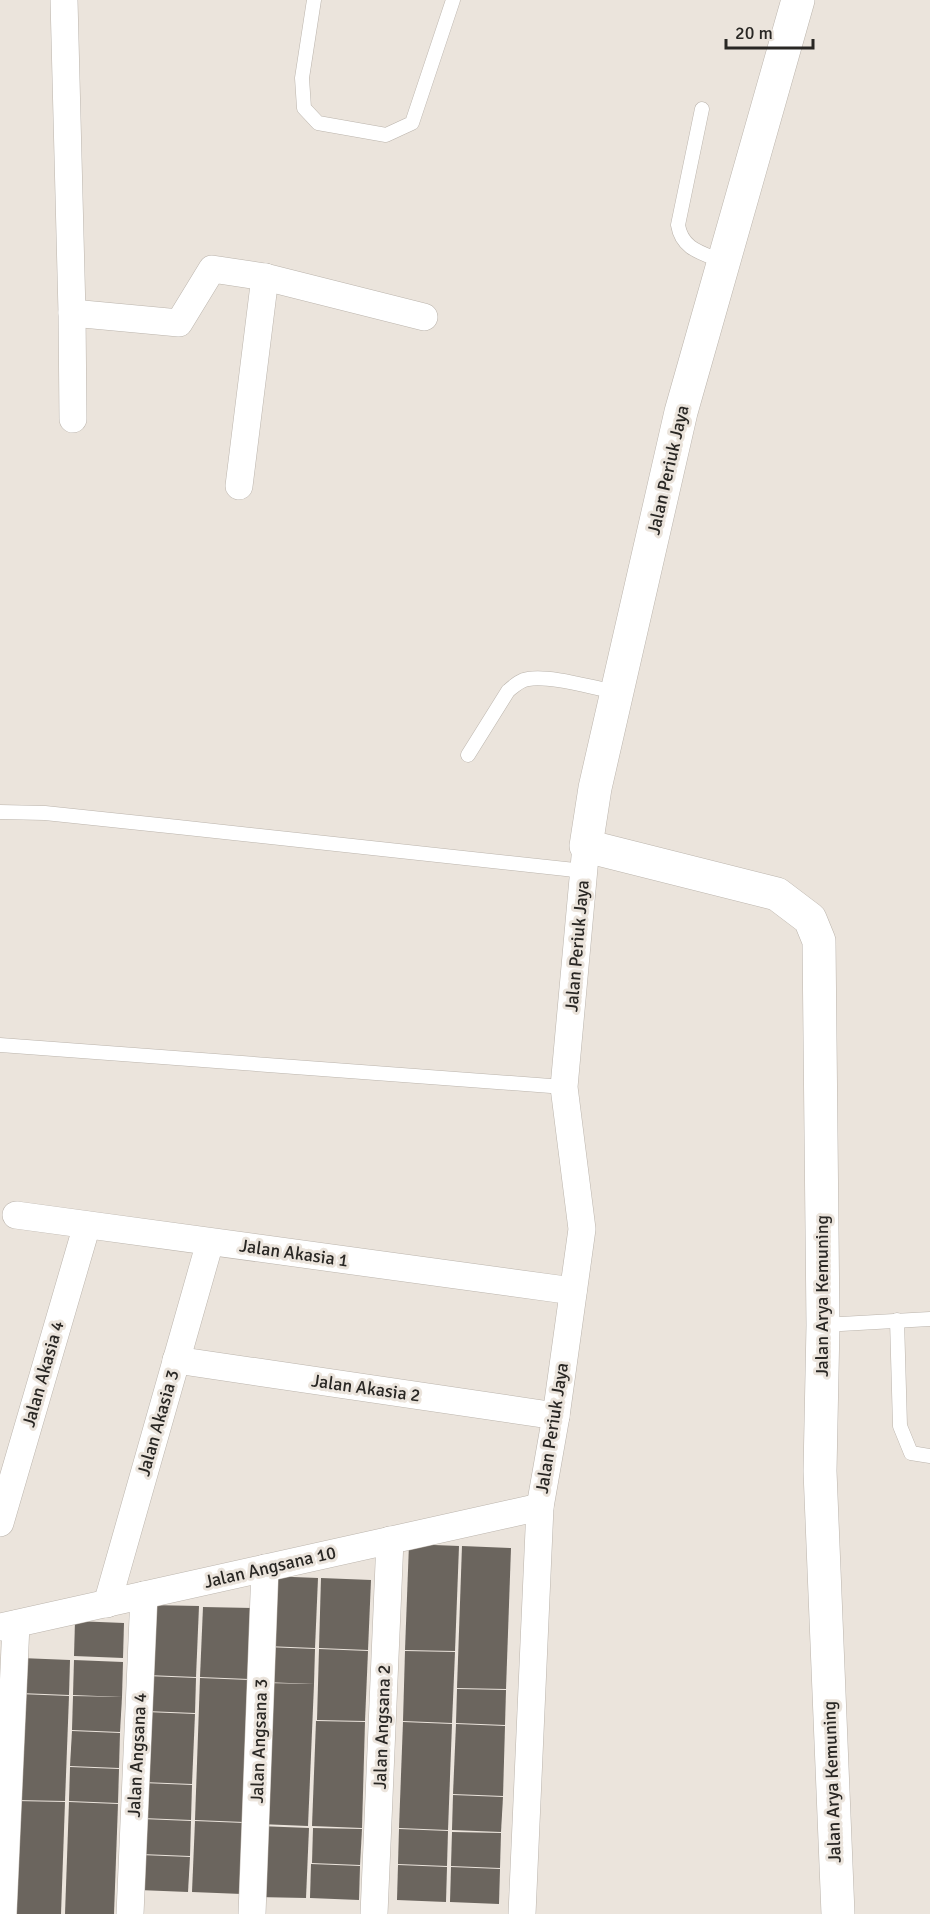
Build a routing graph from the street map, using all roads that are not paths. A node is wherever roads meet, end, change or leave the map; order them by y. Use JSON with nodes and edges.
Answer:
{"nodes":[{"id":1,"x":64,"y":0,"type":"edge"},
{"id":2,"x":314,"y":0,"type":"edge"},
{"id":3,"x":453,"y":0,"type":"edge"},
{"id":4,"x":798,"y":0,"type":"edge"},
{"id":5,"x":702,"y":110,"type":"dead end"},
{"id":6,"x":723,"y":262,"type":"junction"},
{"id":7,"x":264,"y":277,"type":"junction"},
{"id":8,"x":72,"y":313,"type":"junction"},
{"id":9,"x":424,"y":317,"type":"dead end"},
{"id":10,"x":73,"y":419,"type":"dead end"},
{"id":11,"x":238,"y":486,"type":"dead end"},
{"id":12,"x":617,"y":692,"type":"junction"},
{"id":13,"x":468,"y":755,"type":"dead end"},
{"id":14,"x":0,"y":812,"type":"edge"},
{"id":15,"x":585,"y":858,"type":"junction"},
{"id":16,"x":0,"y":1045,"type":"edge"},
{"id":17,"x":564,"y":1087,"type":"junction"},
{"id":18,"x":16,"y":1215,"type":"dead end"},
{"id":19,"x":87,"y":1225,"type":"junction"},
{"id":20,"x":210,"y":1242,"type":"junction"},
{"id":21,"x":573,"y":1291,"type":"junction"},
{"id":22,"x":930,"y":1319,"type":"edge"},
{"id":23,"x":897,"y":1320,"type":"junction"},
{"id":24,"x":823,"y":1325,"type":"junction"},
{"id":25,"x":176,"y":1360,"type":"junction"},
{"id":26,"x":556,"y":1416,"type":"junction"},
{"id":27,"x":930,"y":1456,"type":"edge"},
{"id":28,"x":540,"y":1507,"type":"junction"},
{"id":29,"x":0,"y":1523,"type":"edge"},
{"id":30,"x":390,"y":1540,"type":"junction"},
{"id":31,"x":265,"y":1568,"type":"junction"},
{"id":32,"x":144,"y":1595,"type":"junction"},
{"id":33,"x":107,"y":1604,"type":"junction"},
{"id":34,"x":4,"y":1626,"type":"edge"},
{"id":35,"x":2,"y":1912,"type":"edge"},
{"id":36,"x":130,"y":1914,"type":"edge"},
{"id":37,"x":252,"y":1914,"type":"edge"},
{"id":38,"x":374,"y":1914,"type":"edge"},
{"id":39,"x":522,"y":1914,"type":"edge"},
{"id":40,"x":838,"y":1914,"type":"edge"}],
"edges":[{"from":1,"to":8,"type":"street"},
{"from":2,"to":3,"type":"lane"},
{"from":4,"to":6,"type":"street","name":"Jalan Periuk Jaya"},
{"from":5,"to":6,"type":"lane"},
{"from":6,"to":12,"type":"street","name":"Jalan Periuk Jaya"},
{"from":7,"to":8,"type":"street"},
{"from":7,"to":9,"type":"street"},
{"from":7,"to":11,"type":"street"},
{"from":8,"to":10,"type":"street"},
{"from":12,"to":13,"type":"lane"},
{"from":12,"to":15,"type":"street","name":"Jalan Periuk Jaya"},
{"from":14,"to":15,"type":"lane"},
{"from":15,"to":17,"type":"street","name":"Jalan Periuk Jaya"},
{"from":15,"to":24,"type":"street","name":"Jalan Arya Kemuning"},
{"from":16,"to":17,"type":"lane"},
{"from":17,"to":21,"type":"street","name":"Jalan Periuk Jaya"},
{"from":18,"to":19,"type":"street","name":"Jalan Akasia 1"},
{"from":19,"to":20,"type":"street","name":"Jalan Akasia 1"},
{"from":19,"to":29,"type":"street","name":"Jalan Akasia 4"},
{"from":20,"to":21,"type":"street","name":"Jalan Akasia 1"},
{"from":20,"to":25,"type":"street","name":"Jalan Akasia 3"},
{"from":21,"to":26,"type":"street","name":"Jalan Periuk Jaya"},
{"from":22,"to":23,"type":"lane"},
{"from":23,"to":24,"type":"lane"},
{"from":23,"to":27,"type":"lane"},
{"from":24,"to":40,"type":"street","name":"Jalan Arya Kemuning"},
{"from":25,"to":26,"type":"street","name":"Jalan Akasia 2"},
{"from":25,"to":33,"type":"street","name":"Jalan Akasia 3"},
{"from":26,"to":28,"type":"street","name":"Jalan Periuk Jaya"},
{"from":28,"to":30,"type":"street","name":"Jalan Angsana 10"},
{"from":28,"to":39,"type":"street","name":"Jalan Periuk Jaya"},
{"from":30,"to":31,"type":"street","name":"Jalan Angsana 10"},
{"from":30,"to":38,"type":"street","name":"Jalan Angsana 2"},
{"from":31,"to":32,"type":"street","name":"Jalan Angsana 10"},
{"from":31,"to":37,"type":"street","name":"Jalan Angsana 3"},
{"from":32,"to":33,"type":"street","name":"Jalan Angsana 10"},
{"from":32,"to":36,"type":"street","name":"Jalan Angsana 4"},
{"from":33,"to":34,"type":"street","name":"Jalan Angsana 10"},
{"from":34,"to":35,"type":"street"}]}
